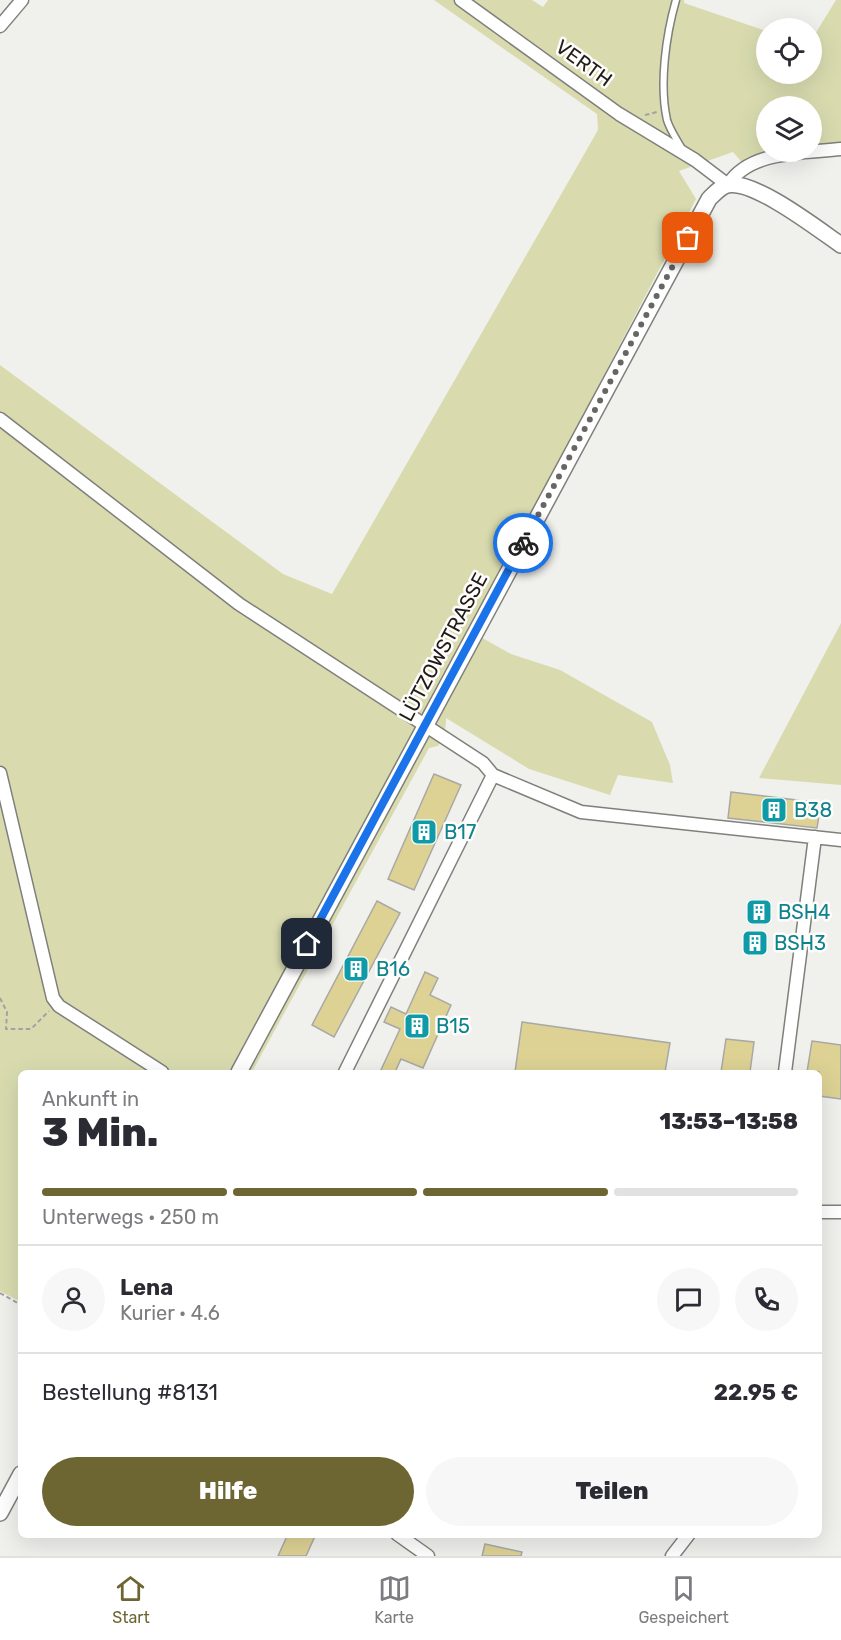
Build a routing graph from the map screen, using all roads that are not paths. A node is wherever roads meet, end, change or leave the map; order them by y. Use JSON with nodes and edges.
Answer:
{"nodes":[{"id":1,"x":22,"y":0,"type":"edge"},
{"id":2,"x":461,"y":0,"type":"edge"},
{"id":3,"x":675,"y":0,"type":"edge"},
{"id":4,"x":0,"y":26,"type":"edge"},
{"id":5,"x":841,"y":149,"type":"edge"},
{"id":6,"x":686,"y":154,"type":"junction"},
{"id":7,"x":728,"y":185,"type":"junction"},
{"id":8,"x":841,"y":245,"type":"edge"},
{"id":9,"x":0,"y":419,"type":"edge"},
{"id":10,"x":424,"y":726,"type":"junction"},
{"id":11,"x":0,"y":773,"type":"edge"},
{"id":12,"x":494,"y":775,"type":"junction"},
{"id":13,"x":815,"y":837,"type":"junction"},
{"id":14,"x":841,"y":840,"type":"edge"},
{"id":15,"x":159,"y":1070,"type":"edge"},
{"id":16,"x":240,"y":1070,"type":"edge"},
{"id":17,"x":346,"y":1070,"type":"edge"},
{"id":18,"x":785,"y":1070,"type":"edge"},
{"id":19,"x":822,"y":1212,"type":"edge"},
{"id":20,"x":841,"y":1212,"type":"edge"},
{"id":21,"x":18,"y":1480,"type":"edge"},
{"id":22,"x":0,"y":1513,"type":"edge"},
{"id":23,"x":403,"y":1538,"type":"edge"},
{"id":24,"x":686,"y":1538,"type":"edge"},
{"id":25,"x":429,"y":1556,"type":"edge"},
{"id":26,"x":672,"y":1556,"type":"edge"}],
"edges":[{"from":1,"to":4,"type":"street"},
{"from":2,"to":6,"type":"street","name":"VERTH"},
{"from":3,"to":6,"type":"lane","name":"VERTH"},
{"from":5,"to":7,"type":"street"},
{"from":6,"to":7,"type":"street","name":"VERTH"},
{"from":7,"to":8,"type":"street","name":"VERTH"},
{"from":7,"to":10,"type":"street","name":"LÜTZOWSTRASSE"},
{"from":9,"to":10,"type":"street"},
{"from":10,"to":12,"type":"street"},
{"from":10,"to":16,"type":"street","name":"LÜTZOWSTRASSE"},
{"from":11,"to":15,"type":"street"},
{"from":12,"to":13,"type":"street"},
{"from":12,"to":17,"type":"street"},
{"from":13,"to":14,"type":"street"},
{"from":13,"to":18,"type":"street"},
{"from":19,"to":20,"type":"street"},
{"from":21,"to":22,"type":"street"},
{"from":23,"to":25,"type":"street"},
{"from":24,"to":26,"type":"street"}]}
